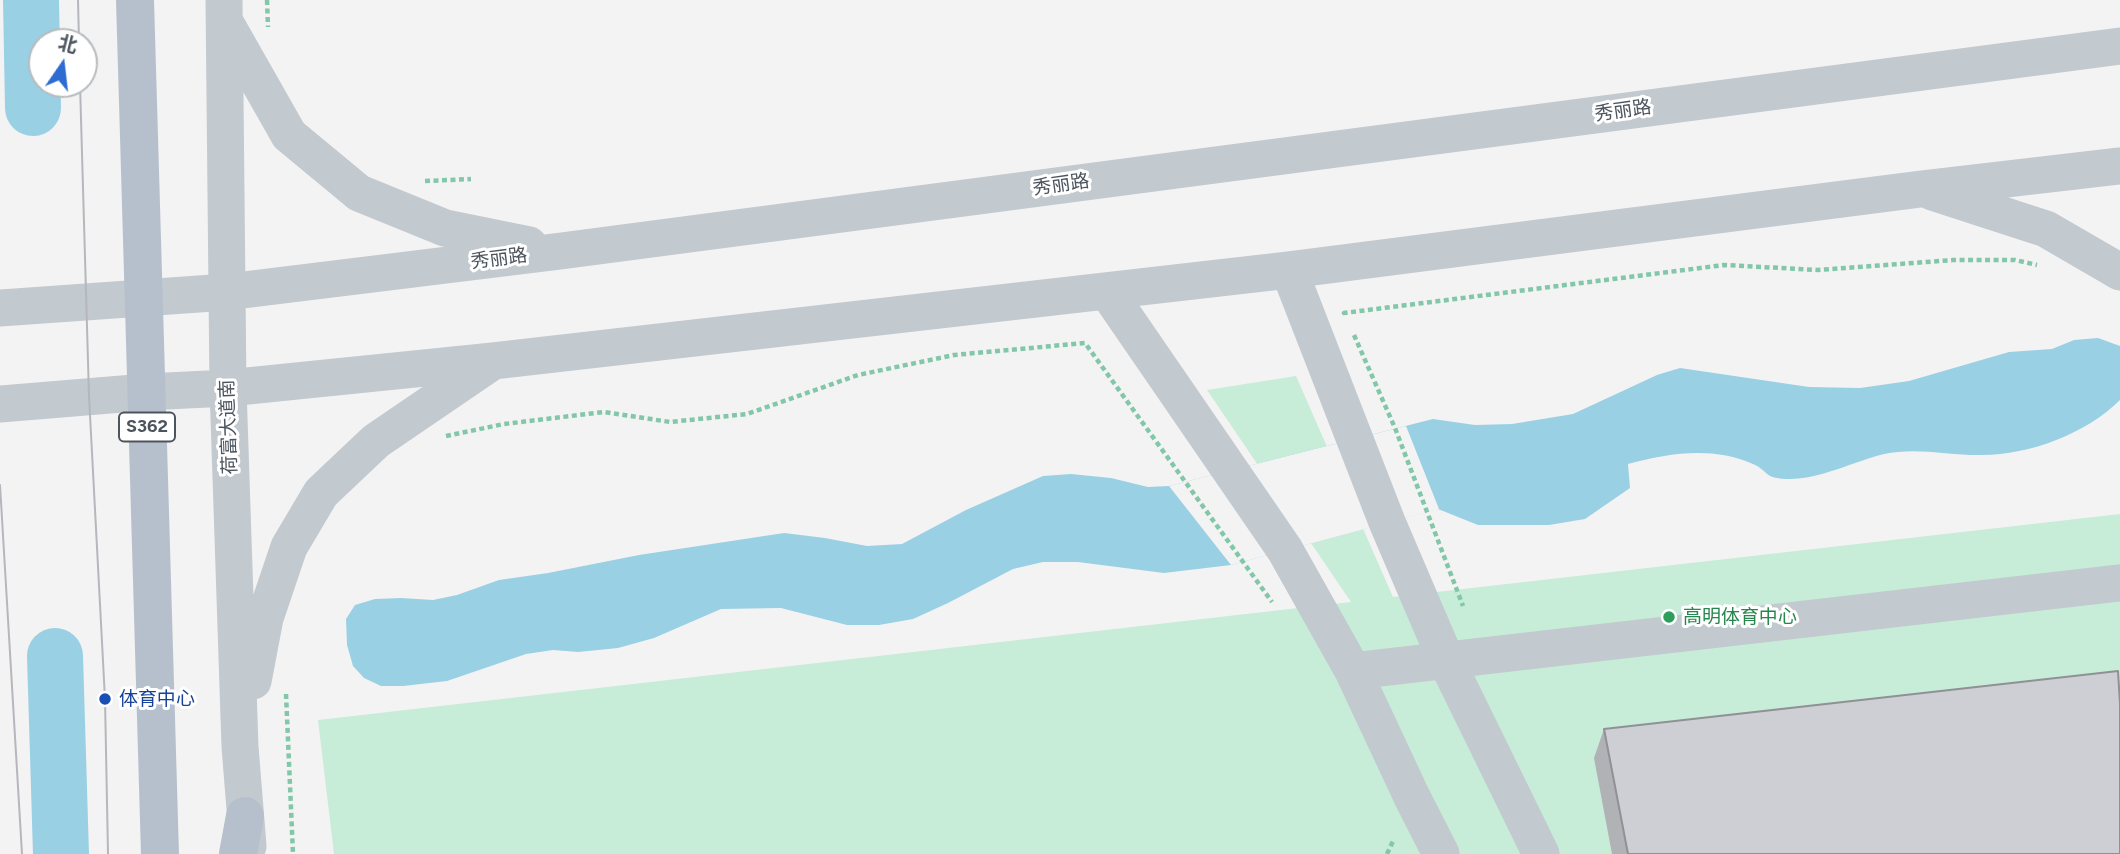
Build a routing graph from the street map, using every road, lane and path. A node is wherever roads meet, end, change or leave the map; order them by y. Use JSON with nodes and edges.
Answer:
{"nodes":[{"id":1,"x":135,"y":0,"type":"edge"},
{"id":2,"x":267,"y":0,"type":"edge"},
{"id":3,"x":224,"y":11,"type":"edge"},
{"id":4,"x":268,"y":27,"type":"dead end"},
{"id":5,"x":2120,"y":46,"type":"edge"},
{"id":6,"x":2120,"y":166,"type":"edge"},
{"id":7,"x":471,"y":179,"type":"dead end"},
{"id":8,"x":419,"y":180,"type":"dead end"},
{"id":9,"x":1921,"y":189,"type":"junction"},
{"id":10,"x":561,"y":251,"type":"junction"},
{"id":11,"x":2040,"y":265,"type":"dead end"},
{"id":12,"x":1289,"y":270,"type":"junction"},
{"id":13,"x":2120,"y":272,"type":"edge"},
{"id":14,"x":1107,"y":291,"type":"junction"},
{"id":15,"x":227,"y":292,"type":"junction"},
{"id":16,"x":142,"y":299,"type":"junction"},
{"id":17,"x":0,"y":308,"type":"edge"},
{"id":18,"x":493,"y":361,"type":"junction"},
{"id":19,"x":228,"y":388,"type":"junction"},
{"id":20,"x":146,"y":392,"type":"junction"},
{"id":21,"x":0,"y":404,"type":"edge"},
{"id":22,"x":442,"y":436,"type":"dead end"},
{"id":23,"x":1244,"y":561,"type":"dead end"},
{"id":24,"x":2120,"y":583,"type":"edge"},
{"id":25,"x":1464,"y":609,"type":"dead end"},
{"id":26,"x":1446,"y":660,"type":"junction"},
{"id":27,"x":1353,"y":671,"type":"junction"},
{"id":28,"x":285,"y":688,"type":"dead end"},
{"id":29,"x":240,"y":747,"type":"junction"},
{"id":30,"x":245,"y":816,"type":"junction"},
{"id":31,"x":160,"y":854,"type":"edge"},
{"id":32,"x":238,"y":854,"type":"edge"},
{"id":33,"x":248,"y":854,"type":"edge"},
{"id":34,"x":293,"y":854,"type":"edge"},
{"id":35,"x":1441,"y":854,"type":"edge"},
{"id":36,"x":1541,"y":854,"type":"edge"}],
"edges":[{"from":1,"to":16,"type":"main road","number":"S362"},
{"from":2,"to":4,"type":"path"},
{"from":3,"to":10,"type":"street"},
{"from":3,"to":15,"type":"street","name":"荷富大道南"},
{"from":5,"to":10,"type":"street","name":"秀丽路"},
{"from":6,"to":9,"type":"street"},
{"from":7,"to":8,"type":"path"},
{"from":9,"to":12,"type":"street"},
{"from":9,"to":13,"type":"street"},
{"from":10,"to":15,"type":"street","name":"秀丽路"},
{"from":11,"to":25,"type":"path"},
{"from":12,"to":14,"type":"street"},
{"from":12,"to":26,"type":"street"},
{"from":14,"to":18,"type":"street"},
{"from":14,"to":27,"type":"street"},
{"from":15,"to":16,"type":"street","name":"秀丽路"},
{"from":15,"to":19,"type":"street","name":"荷富大道南"},
{"from":16,"to":17,"type":"street","name":"秀丽路"},
{"from":16,"to":20,"type":"main road","number":"S362"},
{"from":18,"to":19,"type":"street"},
{"from":18,"to":29,"type":"street"},
{"from":19,"to":20,"type":"street"},
{"from":19,"to":29,"type":"street","name":"荷富大道南"},
{"from":20,"to":21,"type":"street"},
{"from":20,"to":31,"type":"main road","number":"S362"},
{"from":22,"to":23,"type":"path"},
{"from":24,"to":26,"type":"street"},
{"from":26,"to":27,"type":"street"},
{"from":26,"to":36,"type":"street"},
{"from":27,"to":35,"type":"street"},
{"from":28,"to":34,"type":"path"},
{"from":29,"to":30,"type":"street","name":"荷富大道南"},
{"from":30,"to":32,"type":"main road"},
{"from":30,"to":33,"type":"street","name":"荷富大道南"}]}
